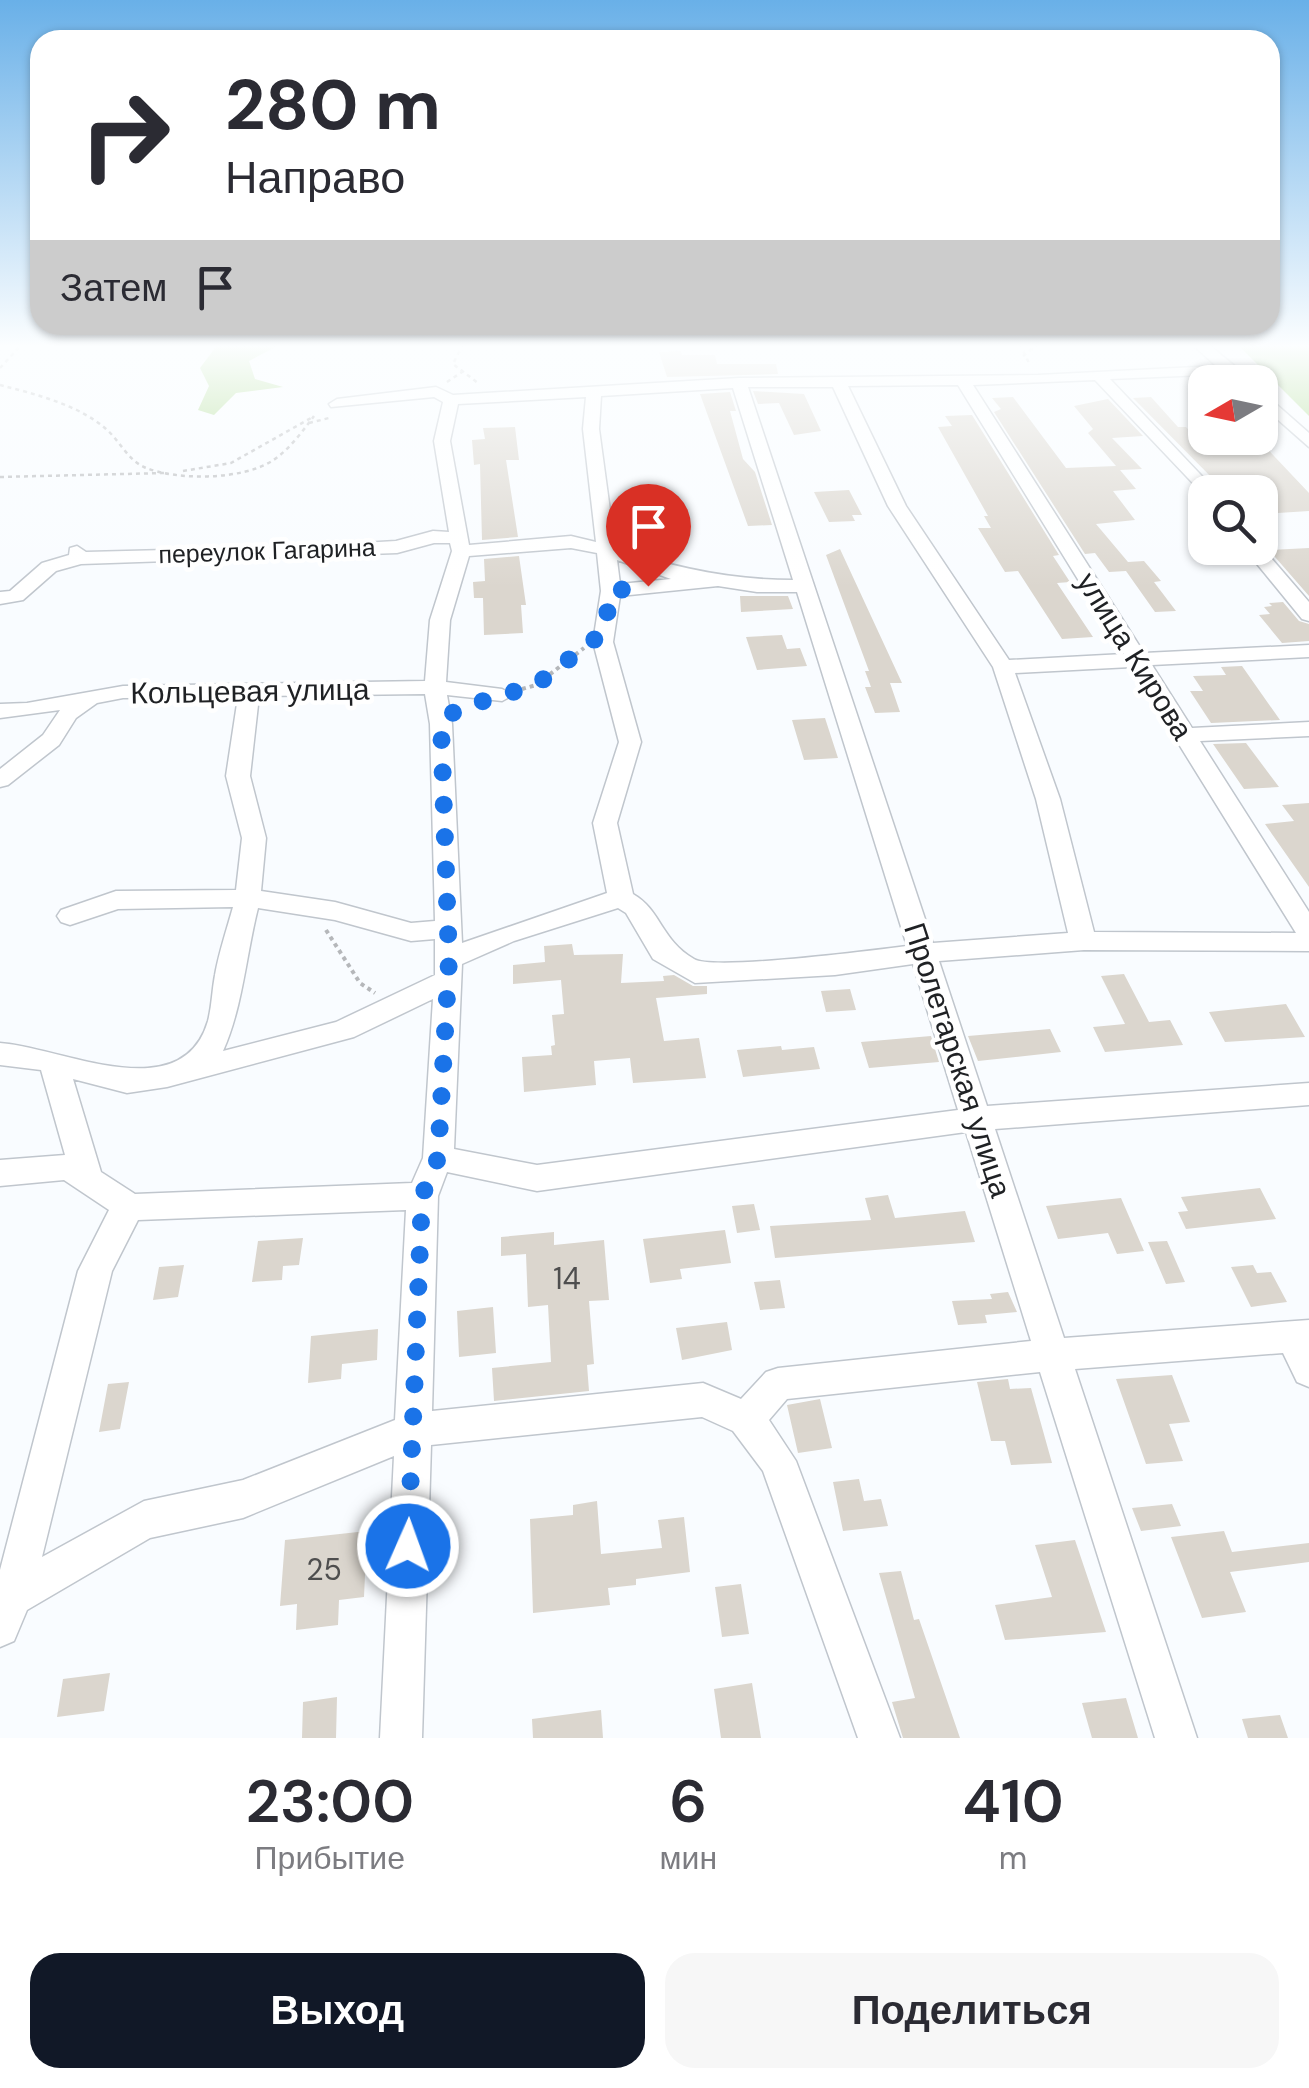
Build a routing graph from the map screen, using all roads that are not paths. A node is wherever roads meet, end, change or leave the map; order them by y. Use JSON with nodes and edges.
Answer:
{"nodes":[{"id":1,"x":445,"y":425,"type":"edge"},
{"id":2,"x":591,"y":425,"type":"edge"},
{"id":3,"x":753,"y":425,"type":"edge"},
{"id":4,"x":859,"y":425,"type":"edge"},
{"id":5,"x":991,"y":425,"type":"edge"},
{"id":6,"x":1145,"y":425,"type":"edge"},
{"id":7,"x":1192,"y":475,"type":"edge"},
{"id":8,"x":460,"y":544,"type":"junction"},
{"id":9,"x":604,"y":549,"type":"junction"},
{"id":10,"x":1267,"y":565,"type":"edge"},
{"id":11,"x":718,"y":580,"type":"junction"},
{"id":12,"x":805,"y":586,"type":"junction"},
{"id":13,"x":611,"y":591,"type":"junction"},
{"id":14,"x":0,"y":598,"type":"edge"},
{"id":15,"x":1309,"y":615,"type":"edge"},
{"id":16,"x":1309,"y":650,"type":"edge"},
{"id":17,"x":1138,"y":660,"type":"junction"},
{"id":18,"x":1004,"y":666,"type":"junction"},
{"id":19,"x":436,"y":687,"type":"junction"},
{"id":20,"x":250,"y":691,"type":"junction"},
{"id":21,"x":502,"y":695,"type":"road end"},
{"id":22,"x":92,"y":698,"type":"junction"},
{"id":23,"x":0,"y":711,"type":"edge"},
{"id":24,"x":1309,"y":729,"type":"edge"},
{"id":25,"x":1184,"y":735,"type":"junction"},
{"id":26,"x":0,"y":780,"type":"edge"},
{"id":27,"x":248,"y":898,"type":"junction"},
{"id":28,"x":621,"y":898,"type":"junction"},
{"id":29,"x":70,"y":916,"type":"dead end"},
{"id":30,"x":449,"y":929,"type":"junction"},
{"id":31,"x":1309,"y":933,"type":"edge"},
{"id":32,"x":1084,"y":941,"type":"junction"},
{"id":33,"x":1309,"y":942,"type":"edge"},
{"id":34,"x":923,"y":953,"type":"junction"},
{"id":35,"x":448,"y":970,"type":"junction"},
{"id":36,"x":0,"y":1054,"type":"edge"},
{"id":37,"x":53,"y":1062,"type":"junction"},
{"id":38,"x":189,"y":1070,"type":"junction"},
{"id":39,"x":1309,"y":1094,"type":"edge"},
{"id":40,"x":977,"y":1118,"type":"junction"},
{"id":41,"x":438,"y":1158,"type":"junction"},
{"id":42,"x":0,"y":1173,"type":"edge"},
{"id":43,"x":88,"y":1180,"type":"junction"},
{"id":44,"x":422,"y":1196,"type":"junction"},
{"id":45,"x":130,"y":1207,"type":"junction"},
{"id":46,"x":1301,"y":1336,"type":"edge"},
{"id":47,"x":1053,"y":1355,"type":"junction"},
{"id":48,"x":1309,"y":1371,"type":"edge"},
{"id":49,"x":746,"y":1419,"type":"junction"},
{"id":50,"x":413,"y":1430,"type":"junction"},
{"id":51,"x":4,"y":1607,"type":"edge"},
{"id":52,"x":401,"y":1738,"type":"edge"},
{"id":53,"x":879,"y":1738,"type":"edge"},
{"id":54,"x":1176,"y":1738,"type":"edge"}],
"edges":[{"from":1,"to":8,"type":"street"},
{"from":2,"to":9,"type":"street"},
{"from":3,"to":12,"type":"street","name":"Пролетарская улица"},
{"from":4,"to":18,"type":"street"},
{"from":5,"to":17,"type":"street","name":"улица Кирова"},
{"from":6,"to":7,"type":"street"},
{"from":8,"to":9,"type":"street","name":"переулок Гагарина"},
{"from":8,"to":14,"type":"street","name":"переулок Гагарина"},
{"from":8,"to":19,"type":"street"},
{"from":9,"to":11,"type":"street","name":"переулок Гагарина"},
{"from":9,"to":13,"type":"street"},
{"from":10,"to":15,"type":"street"},
{"from":11,"to":12,"type":"street"},
{"from":11,"to":13,"type":"street"},
{"from":12,"to":34,"type":"street","name":"Пролетарская улица"},
{"from":13,"to":28,"type":"street"},
{"from":16,"to":17,"type":"street"},
{"from":17,"to":18,"type":"street"},
{"from":17,"to":25,"type":"street","name":"улица Кирова"},
{"from":18,"to":32,"type":"street"},
{"from":19,"to":20,"type":"street","name":"Кольцевая улица"},
{"from":19,"to":21,"type":"street","name":"Кольцевая улица"},
{"from":19,"to":30,"type":"street"},
{"from":20,"to":22,"type":"street","name":"Кольцевая улица"},
{"from":20,"to":27,"type":"street"},
{"from":22,"to":23,"type":"street","name":"Кольцевая улица"},
{"from":22,"to":26,"type":"street"},
{"from":24,"to":25,"type":"street"},
{"from":25,"to":31,"type":"street","name":"улица Кирова"},
{"from":27,"to":29,"type":"street"},
{"from":27,"to":30,"type":"street"},
{"from":27,"to":38,"type":"street"},
{"from":28,"to":34,"type":"street"},
{"from":28,"to":35,"type":"street"},
{"from":30,"to":35,"type":"street"},
{"from":32,"to":33,"type":"street"},
{"from":32,"to":34,"type":"street"},
{"from":34,"to":40,"type":"street","name":"Пролетарская улица"},
{"from":35,"to":38,"type":"street"},
{"from":35,"to":41,"type":"street"},
{"from":36,"to":37,"type":"street"},
{"from":37,"to":38,"type":"street"},
{"from":37,"to":43,"type":"street"},
{"from":39,"to":40,"type":"street"},
{"from":40,"to":41,"type":"street"},
{"from":40,"to":47,"type":"street","name":"Пролетарская улица"},
{"from":41,"to":44,"type":"street"},
{"from":42,"to":43,"type":"street"},
{"from":43,"to":45,"type":"street"},
{"from":44,"to":45,"type":"street"},
{"from":44,"to":50,"type":"street"},
{"from":45,"to":51,"type":"street"},
{"from":46,"to":47,"type":"street"},
{"from":46,"to":48,"type":"street"},
{"from":47,"to":49,"type":"street"},
{"from":47,"to":54,"type":"street","name":"Пролетарская улица"},
{"from":49,"to":50,"type":"street"},
{"from":49,"to":53,"type":"street"},
{"from":50,"to":51,"type":"street"},
{"from":50,"to":52,"type":"street"}]}
